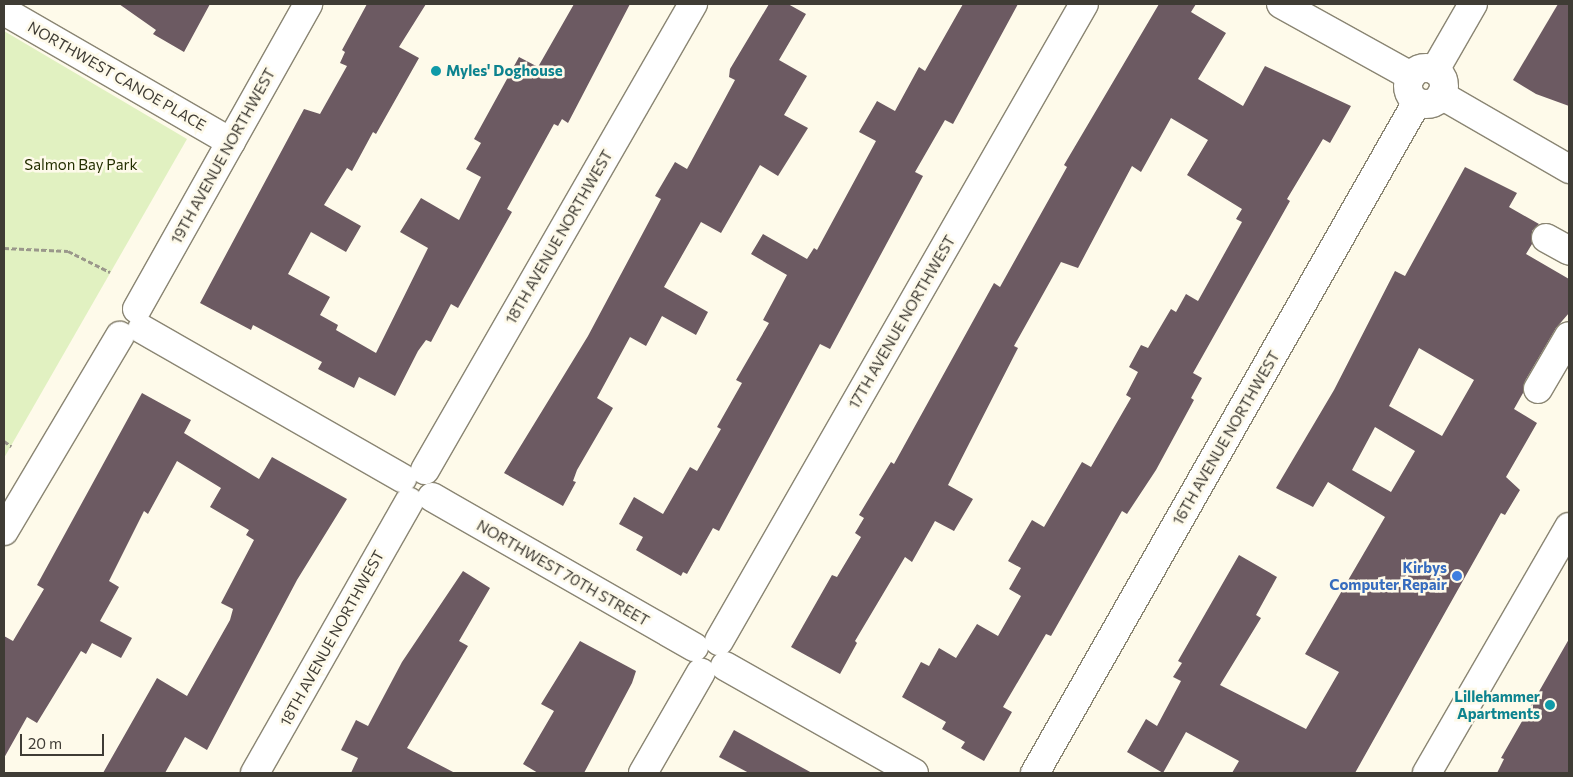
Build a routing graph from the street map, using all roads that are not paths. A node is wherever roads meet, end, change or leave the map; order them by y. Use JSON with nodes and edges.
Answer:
{"nodes":[{"id":1,"x":308,"y":4,"type":"edge"},
{"id":2,"x":693,"y":4,"type":"edge"},
{"id":3,"x":1084,"y":4,"type":"edge"},
{"id":4,"x":1281,"y":4,"type":"edge"},
{"id":5,"x":1473,"y":4,"type":"edge"},
{"id":6,"x":4,"y":11,"type":"edge"},
{"id":7,"x":1426,"y":86,"type":"junction"},
{"id":8,"x":231,"y":142,"type":"junction"},
{"id":9,"x":1569,"y":169,"type":"edge"},
{"id":10,"x":133,"y":324,"type":"junction"},
{"id":11,"x":1569,"y":336,"type":"edge"},
{"id":12,"x":1538,"y":390,"type":"dead end"},
{"id":13,"x":417,"y":487,"type":"junction"},
{"id":14,"x":12,"y":495,"type":"edge"},
{"id":15,"x":4,"y":531,"type":"edge"},
{"id":16,"x":1567,"y":536,"type":"edge"},
{"id":17,"x":710,"y":656,"type":"junction"},
{"id":18,"x":255,"y":773,"type":"edge"},
{"id":19,"x":643,"y":773,"type":"edge"},
{"id":20,"x":914,"y":773,"type":"edge"},
{"id":21,"x":1035,"y":773,"type":"edge"},
{"id":22,"x":1427,"y":773,"type":"edge"}],
"edges":[{"from":1,"to":8,"type":"street","name":"19TH AVENUE NORTHWEST"},
{"from":2,"to":13,"type":"street","name":"18TH AVENUE NORTHWEST"},
{"from":3,"to":17,"type":"street","name":"17TH AVENUE NORTHWEST"},
{"from":4,"to":7,"type":"street"},
{"from":5,"to":7,"type":"street","name":"16TH AVENUE NORTHWEST"},
{"from":6,"to":8,"type":"street","name":"NORTHWEST CANOE PLACE"},
{"from":7,"to":9,"type":"street"},
{"from":7,"to":21,"type":"street","name":"16TH AVENUE NORTHWEST"},
{"from":8,"to":10,"type":"street","name":"19TH AVENUE NORTHWEST"},
{"from":10,"to":13,"type":"street","name":"NORTHWEST 70TH STREET"},
{"from":10,"to":14,"type":"street","name":"19TH AVENUE NORTHWEST"},
{"from":11,"to":12,"type":"street"},
{"from":13,"to":17,"type":"street","name":"NORTHWEST 70TH STREET"},
{"from":13,"to":18,"type":"street","name":"18TH AVENUE NORTHWEST"},
{"from":14,"to":15,"type":"street","name":"19TH AVENUE NORTHWEST"},
{"from":16,"to":22,"type":"street"},
{"from":17,"to":19,"type":"street","name":"17TH AVENUE NORTHWEST"},
{"from":17,"to":20,"type":"street","name":"NORTHWEST 70TH STREET"}]}
